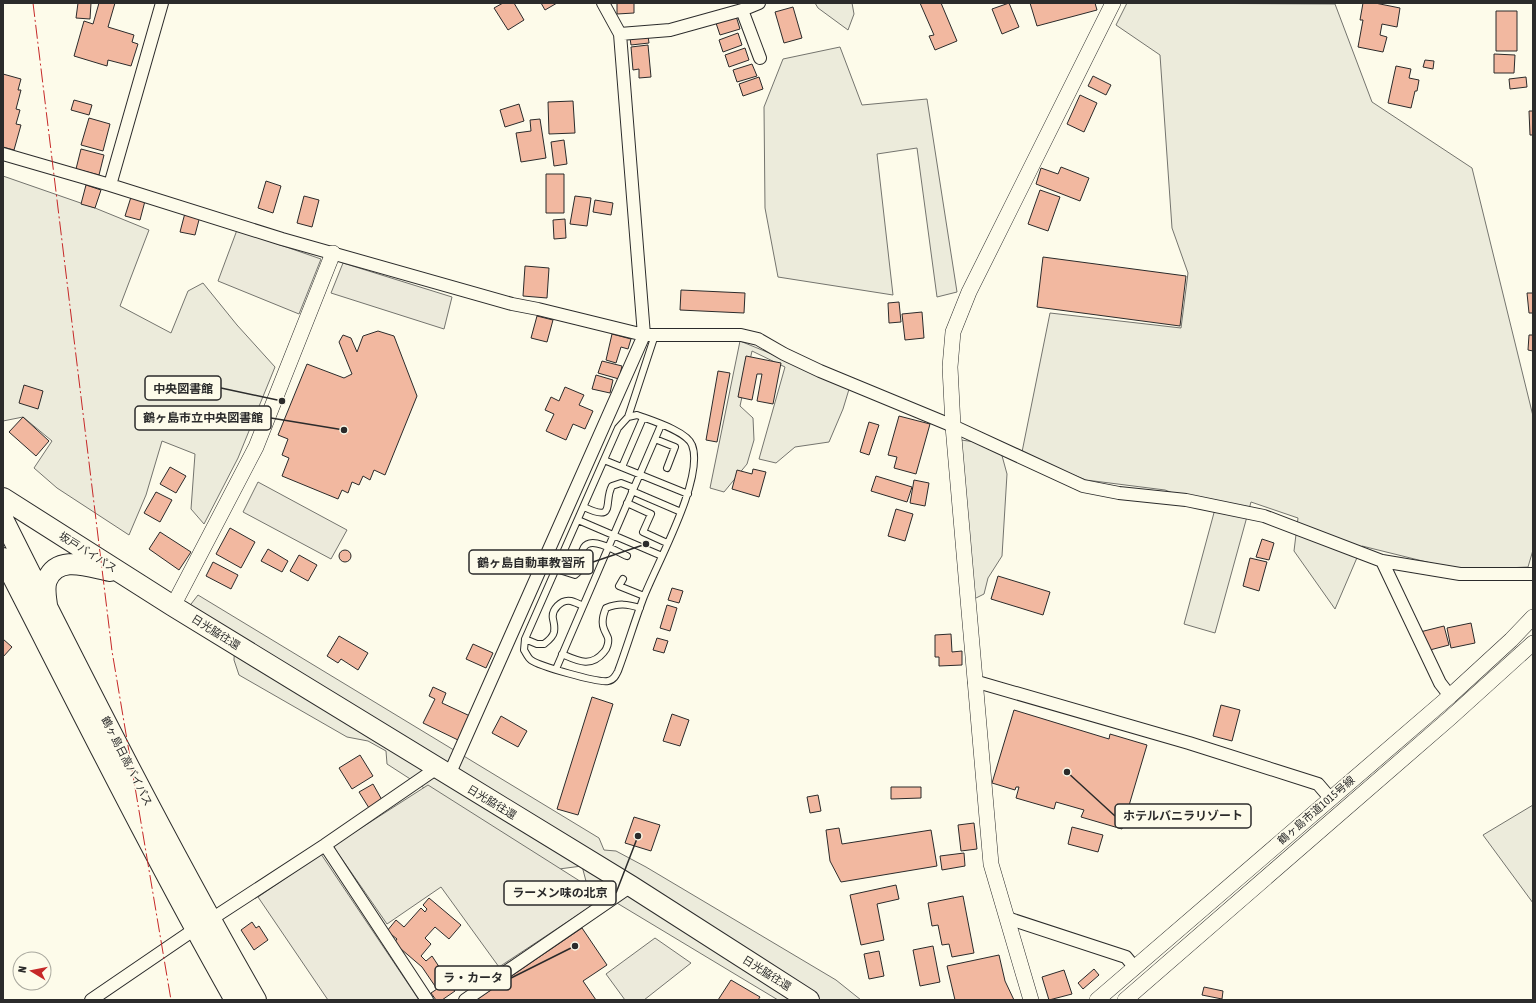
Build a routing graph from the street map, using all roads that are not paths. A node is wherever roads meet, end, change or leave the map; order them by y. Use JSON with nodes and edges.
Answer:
{"nodes":[{"id":1,"x":162,"y":3,"type":"edge"},
{"id":2,"x":603,"y":3,"type":"edge"},
{"id":3,"x":759,"y":3,"type":"edge"},
{"id":4,"x":1113,"y":3,"type":"edge"},
{"id":5,"x":742,"y":10,"type":"junction"},
{"id":6,"x":620,"y":34,"type":"junction"},
{"id":7,"x":760,"y":58,"type":"dead end"},
{"id":8,"x":3,"y":154,"type":"edge"},
{"id":9,"x":110,"y":185,"type":"junction"},
{"id":10,"x":333,"y":253,"type":"junction"},
{"id":11,"x":649,"y":335,"type":"junction"},
{"id":12,"x":628,"y":417,"type":"junction"},
{"id":13,"x":643,"y":418,"type":"junction"},
{"id":14,"x":661,"y":425,"type":"junction"},
{"id":15,"x":953,"y":426,"type":"junction"},
{"id":16,"x":655,"y":439,"type":"junction"},
{"id":17,"x":604,"y":460,"type":"junction"},
{"id":18,"x":622,"y":467,"type":"junction"},
{"id":19,"x":667,"y":468,"type":"dead end"},
{"id":20,"x":640,"y":475,"type":"junction"},
{"id":21,"x":633,"y":490,"type":"junction"},
{"id":22,"x":688,"y":494,"type":"junction"},
{"id":23,"x":3,"y":498,"type":"edge"},
{"id":24,"x":627,"y":503,"type":"junction"},
{"id":25,"x":584,"y":507,"type":"junction"},
{"id":26,"x":681,"y":512,"type":"junction"},
{"id":27,"x":3,"y":519,"type":"edge"},
{"id":28,"x":578,"y":520,"type":"junction"},
{"id":29,"x":613,"y":535,"type":"junction"},
{"id":30,"x":667,"y":543,"type":"junction"},
{"id":31,"x":608,"y":547,"type":"junction"},
{"id":32,"x":627,"y":556,"type":"dead end"},
{"id":33,"x":662,"y":556,"type":"junction"},
{"id":34,"x":3,"y":558,"type":"edge"},
{"id":35,"x":1382,"y":561,"type":"junction"},
{"id":36,"x":556,"y":569,"type":"junction"},
{"id":37,"x":124,"y":574,"type":"junction"},
{"id":38,"x":1533,"y":574,"type":"edge"},
{"id":39,"x":623,"y":578,"type":"dead end"},
{"id":40,"x":644,"y":596,"type":"junction"},
{"id":41,"x":47,"y":606,"type":"junction"},
{"id":42,"x":173,"y":606,"type":"junction"},
{"id":43,"x":583,"y":606,"type":"junction"},
{"id":44,"x":640,"y":608,"type":"junction"},
{"id":45,"x":1533,"y":617,"type":"edge"},
{"id":46,"x":525,"y":640,"type":"junction"},
{"id":47,"x":1533,"y":643,"type":"edge"},
{"id":48,"x":562,"y":654,"type":"junction"},
{"id":49,"x":556,"y":669,"type":"junction"},
{"id":50,"x":974,"y":681,"type":"junction"},
{"id":51,"x":1450,"y":696,"type":"junction"},
{"id":52,"x":443,"y":772,"type":"junction"},
{"id":53,"x":1330,"y":798,"type":"junction"},
{"id":54,"x":325,"y":845,"type":"junction"},
{"id":55,"x":631,"y":886,"type":"junction"},
{"id":56,"x":1007,"y":918,"type":"junction"},
{"id":57,"x":202,"y":924,"type":"junction"},
{"id":58,"x":1135,"y":968,"type":"junction"},
{"id":59,"x":91,"y":1000,"type":"edge"},
{"id":60,"x":235,"y":1000,"type":"edge"},
{"id":61,"x":256,"y":1000,"type":"edge"},
{"id":62,"x":427,"y":1000,"type":"edge"},
{"id":63,"x":465,"y":1000,"type":"edge"},
{"id":64,"x":809,"y":1000,"type":"edge"},
{"id":65,"x":1031,"y":1000,"type":"edge"},
{"id":66,"x":1097,"y":1000,"type":"edge"},
{"id":67,"x":1125,"y":1000,"type":"edge"}],
"edges":[{"from":1,"to":9,"type":"street"},
{"from":2,"to":6,"type":"street"},
{"from":3,"to":5,"type":"street"},
{"from":4,"to":15,"type":"street"},
{"from":5,"to":6,"type":"street"},
{"from":5,"to":7,"type":"street"},
{"from":6,"to":11,"type":"street"},
{"from":8,"to":9,"type":"street"},
{"from":9,"to":10,"type":"street"},
{"from":10,"to":11,"type":"street"},
{"from":10,"to":42,"type":"street"},
{"from":11,"to":12,"type":"lane"},
{"from":11,"to":15,"type":"street"},
{"from":11,"to":52,"type":"street"},
{"from":12,"to":13,"type":"lane"},
{"from":12,"to":17,"type":"lane"},
{"from":13,"to":14,"type":"lane"},
{"from":13,"to":18,"type":"lane"},
{"from":14,"to":16,"type":"lane"},
{"from":14,"to":22,"type":"lane"},
{"from":15,"to":35,"type":"street"},
{"from":15,"to":50,"type":"street"},
{"from":16,"to":19,"type":"lane"},
{"from":16,"to":20,"type":"lane"},
{"from":17,"to":18,"type":"lane"},
{"from":17,"to":25,"type":"lane"},
{"from":18,"to":20,"type":"lane"},
{"from":20,"to":21,"type":"lane"},
{"from":20,"to":22,"type":"lane"},
{"from":21,"to":24,"type":"lane"},
{"from":21,"to":25,"type":"lane"},
{"from":21,"to":26,"type":"lane"},
{"from":22,"to":26,"type":"lane"},
{"from":23,"to":37,"type":"highway","name":"坂戸バイパス"},
{"from":24,"to":29,"type":"lane"},
{"from":24,"to":30,"type":"lane"},
{"from":25,"to":28,"type":"lane"},
{"from":26,"to":30,"type":"lane"},
{"from":27,"to":41,"type":"highway","name":"鶴ヶ島日高バイパス"},
{"from":28,"to":29,"type":"lane"},
{"from":28,"to":36,"type":"lane"},
{"from":29,"to":31,"type":"lane"},
{"from":29,"to":33,"type":"lane"},
{"from":30,"to":33,"type":"lane"},
{"from":31,"to":32,"type":"lane"},
{"from":31,"to":36,"type":"lane"},
{"from":31,"to":43,"type":"lane"},
{"from":33,"to":40,"type":"lane"},
{"from":34,"to":57,"type":"highway","name":"鶴ヶ島日高バイパス"},
{"from":35,"to":38,"type":"street"},
{"from":35,"to":51,"type":"street"},
{"from":36,"to":46,"type":"lane"},
{"from":37,"to":41,"type":"highway"},
{"from":37,"to":42,"type":"highway","name":"坂戸バイパス"},
{"from":39,"to":40,"type":"lane"},
{"from":40,"to":44,"type":"lane"},
{"from":41,"to":57,"type":"highway","name":"鶴ヶ島日高バイパス"},
{"from":42,"to":52,"type":"highway","name":"日光脇往還"},
{"from":43,"to":46,"type":"lane"},
{"from":43,"to":48,"type":"lane"},
{"from":44,"to":48,"type":"lane"},
{"from":44,"to":49,"type":"lane"},
{"from":45,"to":51,"type":"street","name":"鶴ヶ島市道1015号線"},
{"from":46,"to":49,"type":"lane"},
{"from":47,"to":67,"type":"street","name":"鶴ヶ島市道1015号線"},
{"from":48,"to":49,"type":"lane"},
{"from":50,"to":53,"type":"street"},
{"from":50,"to":56,"type":"street"},
{"from":51,"to":53,"type":"street","name":"鶴ヶ島市道1015号線"},
{"from":52,"to":54,"type":"street"},
{"from":52,"to":55,"type":"highway","name":"日光脇往還"},
{"from":53,"to":58,"type":"street","name":"鶴ヶ島市道1015号線"},
{"from":54,"to":57,"type":"street"},
{"from":54,"to":62,"type":"street"},
{"from":55,"to":63,"type":"street"},
{"from":55,"to":64,"type":"highway","name":"日光脇往還"},
{"from":56,"to":58,"type":"street"},
{"from":56,"to":65,"type":"street"},
{"from":57,"to":59,"type":"street"},
{"from":57,"to":60,"type":"highway","name":"鶴ヶ島日高バイパス"},
{"from":57,"to":61,"type":"highway","name":"鶴ヶ島日高バイパス"},
{"from":58,"to":66,"type":"street","name":"鶴ヶ島市道1015号線"}]}
